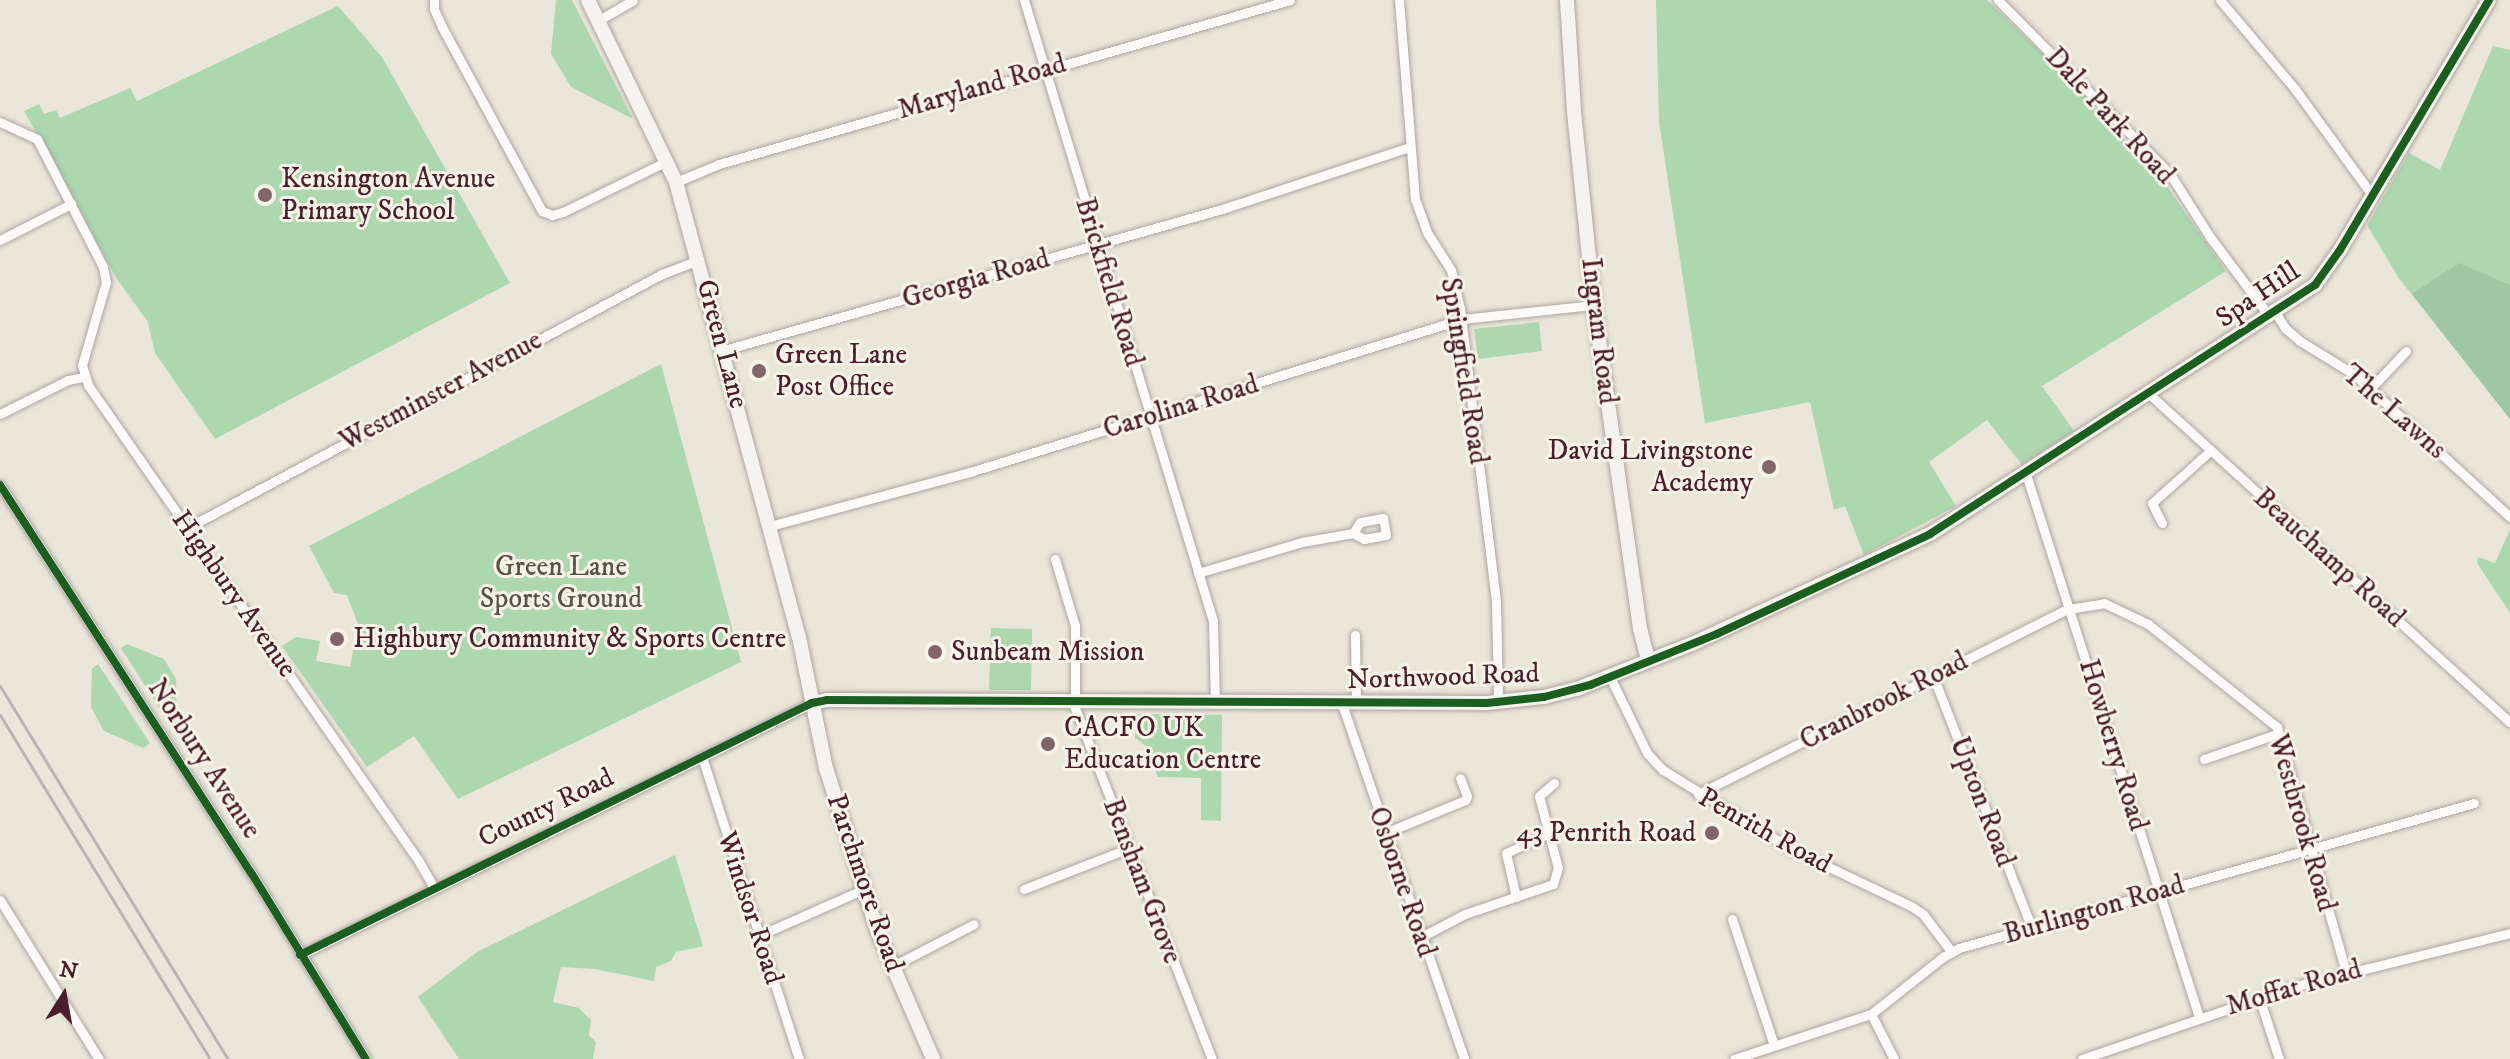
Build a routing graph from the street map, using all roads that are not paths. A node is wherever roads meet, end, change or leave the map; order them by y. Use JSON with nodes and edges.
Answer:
{"nodes":[{"id":1,"x":434,"y":0,"type":"edge"},
{"id":2,"x":588,"y":0,"type":"edge"},
{"id":3,"x":633,"y":0,"type":"edge"},
{"id":4,"x":1024,"y":0,"type":"edge"},
{"id":5,"x":1290,"y":0,"type":"edge"},
{"id":6,"x":1399,"y":0,"type":"edge"},
{"id":7,"x":1567,"y":0,"type":"edge"},
{"id":8,"x":1998,"y":0,"type":"edge"},
{"id":9,"x":2220,"y":0,"type":"edge"},
{"id":10,"x":2489,"y":0,"type":"edge"},
{"id":11,"x":599,"y":20,"type":"junction"},
{"id":12,"x":1045,"y":69,"type":"junction"},
{"id":13,"x":0,"y":122,"type":"edge"},
{"id":14,"x":1409,"y":147,"type":"junction"},
{"id":15,"x":667,"y":161,"type":"junction"},
{"id":16,"x":676,"y":182,"type":"junction"},
{"id":17,"x":2372,"y":195,"type":"junction"},
{"id":18,"x":71,"y":204,"type":"junction"},
{"id":19,"x":0,"y":240,"type":"edge"},
{"id":20,"x":1097,"y":244,"type":"junction"},
{"id":21,"x":699,"y":260,"type":"junction"},
{"id":22,"x":1594,"y":305,"type":"junction"},
{"id":23,"x":2272,"y":314,"type":"junction"},
{"id":24,"x":1462,"y":319,"type":"junction"},
{"id":25,"x":724,"y":350,"type":"junction"},
{"id":26,"x":2406,"y":351,"type":"dead end"},
{"id":27,"x":84,"y":377,"type":"junction"},
{"id":28,"x":2371,"y":388,"type":"junction"},
{"id":29,"x":2148,"y":393,"type":"junction"},
{"id":30,"x":0,"y":414,"type":"edge"},
{"id":31,"x":1150,"y":417,"type":"junction"},
{"id":32,"x":2211,"y":450,"type":"junction"},
{"id":33,"x":2026,"y":474,"type":"junction"},
{"id":34,"x":0,"y":485,"type":"edge"},
{"id":35,"x":2510,"y":517,"type":"edge"},
{"id":36,"x":2162,"y":523,"type":"dead end"},
{"id":37,"x":770,"y":526,"type":"junction"},
{"id":38,"x":187,"y":528,"type":"junction"},
{"id":39,"x":1353,"y":533,"type":"dead end"},
{"id":40,"x":1055,"y":559,"type":"dead end"},
{"id":41,"x":1198,"y":573,"type":"junction"},
{"id":42,"x":2070,"y":608,"type":"junction"},
{"id":43,"x":1355,"y":635,"type":"dead end"},
{"id":44,"x":1648,"y":659,"type":"junction"},
{"id":45,"x":1933,"y":676,"type":"junction"},
{"id":46,"x":1610,"y":677,"type":"junction"},
{"id":47,"x":1498,"y":701,"type":"junction"},
{"id":48,"x":812,"y":703,"type":"junction"},
{"id":49,"x":1076,"y":703,"type":"junction"},
{"id":50,"x":1215,"y":704,"type":"junction"},
{"id":51,"x":1349,"y":704,"type":"junction"},
{"id":52,"x":2510,"y":722,"type":"edge"},
{"id":53,"x":2279,"y":733,"type":"junction"},
{"id":54,"x":702,"y":757,"type":"junction"},
{"id":55,"x":2204,"y":759,"type":"dead end"},
{"id":56,"x":1460,"y":778,"type":"dead end"},
{"id":57,"x":1554,"y":783,"type":"dead end"},
{"id":58,"x":1698,"y":794,"type":"junction"},
{"id":59,"x":2474,"y":803,"type":"dead end"},
{"id":60,"x":1385,"y":833,"type":"junction"},
{"id":61,"x":1547,"y":834,"type":"junction"},
{"id":62,"x":1129,"y":848,"type":"junction"},
{"id":63,"x":2311,"y":849,"type":"junction"},
{"id":64,"x":434,"y":888,"type":"junction"},
{"id":65,"x":864,"y":889,"type":"junction"},
{"id":66,"x":1024,"y":889,"type":"dead end"},
{"id":67,"x":2159,"y":892,"type":"junction"},
{"id":68,"x":1516,"y":897,"type":"junction"},
{"id":69,"x":0,"y":900,"type":"edge"},
{"id":70,"x":1732,"y":919,"type":"dead end"},
{"id":71,"x":974,"y":924,"type":"dead end"},
{"id":72,"x":2032,"y":929,"type":"junction"},
{"id":73,"x":2510,"y":933,"type":"edge"},
{"id":74,"x":758,"y":936,"type":"junction"},
{"id":75,"x":1421,"y":937,"type":"junction"},
{"id":76,"x":1951,"y":951,"type":"junction"},
{"id":77,"x":300,"y":955,"type":"junction"},
{"id":78,"x":891,"y":967,"type":"junction"},
{"id":79,"x":2346,"y":972,"type":"junction"},
{"id":80,"x":2259,"y":997,"type":"junction"},
{"id":81,"x":1871,"y":1014,"type":"junction"},
{"id":82,"x":2199,"y":1017,"type":"junction"},
{"id":83,"x":1774,"y":1045,"type":"junction"},
{"id":84,"x":99,"y":1059,"type":"edge"},
{"id":85,"x":366,"y":1059,"type":"edge"},
{"id":86,"x":799,"y":1059,"type":"edge"},
{"id":87,"x":933,"y":1059,"type":"edge"},
{"id":88,"x":1212,"y":1059,"type":"edge"},
{"id":89,"x":1464,"y":1059,"type":"edge"},
{"id":90,"x":1734,"y":1059,"type":"edge"},
{"id":91,"x":1894,"y":1059,"type":"edge"},
{"id":92,"x":2082,"y":1059,"type":"edge"},
{"id":93,"x":2279,"y":1059,"type":"edge"}],
"edges":[{"from":1,"to":15,"type":"street"},
{"from":2,"to":11,"type":"street","name":"Green Lane"},
{"from":3,"to":11,"type":"street"},
{"from":4,"to":12,"type":"street","name":"Brickfield Road"},
{"from":5,"to":12,"type":"street","name":"Maryland Road"},
{"from":6,"to":14,"type":"street","name":"Springfield Road"},
{"from":7,"to":22,"type":"street","name":"Ingram Road"},
{"from":8,"to":23,"type":"street","name":"Dale Park Road"},
{"from":9,"to":17,"type":"street"},
{"from":10,"to":17,"type":"street","name":"Spa Hill"},
{"from":11,"to":15,"type":"street","name":"Green Lane"},
{"from":12,"to":16,"type":"street","name":"Maryland Road"},
{"from":12,"to":20,"type":"street","name":"Brickfield Road"},
{"from":13,"to":18,"type":"street"},
{"from":14,"to":20,"type":"street","name":"Georgia Road"},
{"from":14,"to":24,"type":"street","name":"Springfield Road"},
{"from":15,"to":16,"type":"street","name":"Green Lane"},
{"from":16,"to":21,"type":"street","name":"Green Lane"},
{"from":17,"to":23,"type":"street","name":"Spa Hill"},
{"from":18,"to":19,"type":"street"},
{"from":18,"to":27,"type":"street"},
{"from":20,"to":25,"type":"street","name":"Georgia Road"},
{"from":20,"to":31,"type":"street","name":"Brickfield Road"},
{"from":21,"to":25,"type":"street","name":"Green Lane"},
{"from":21,"to":38,"type":"street","name":"Westminster Avenue"},
{"from":22,"to":24,"type":"street","name":"Carolina Road"},
{"from":22,"to":44,"type":"street","name":"Ingram Road"},
{"from":23,"to":28,"type":"street","name":"The Lawns"},
{"from":23,"to":29,"type":"street","name":"Spa Hill"},
{"from":24,"to":31,"type":"street","name":"Carolina Road"},
{"from":24,"to":47,"type":"street","name":"Springfield Road"},
{"from":25,"to":37,"type":"street","name":"Green Lane"},
{"from":26,"to":28,"type":"street"},
{"from":27,"to":30,"type":"street"},
{"from":27,"to":38,"type":"street","name":"Highbury Avenue"},
{"from":28,"to":35,"type":"street","name":"The Lawns"},
{"from":29,"to":32,"type":"street","name":"Beauchamp Road"},
{"from":29,"to":33,"type":"street","name":"Spa Hill"},
{"from":31,"to":37,"type":"street","name":"Carolina Road"},
{"from":31,"to":41,"type":"street","name":"Brickfield Road"},
{"from":32,"to":36,"type":"street"},
{"from":32,"to":52,"type":"street","name":"Beauchamp Road"},
{"from":33,"to":42,"type":"street","name":"Howberry Road"},
{"from":33,"to":44,"type":"street","name":"Northwood Road"},
{"from":34,"to":77,"type":"street","name":"Norbury Avenue"},
{"from":37,"to":48,"type":"street","name":"Green Lane"},
{"from":38,"to":64,"type":"street","name":"Highbury Avenue"},
{"from":39,"to":41,"type":"street"},
{"from":40,"to":49,"type":"street","name":"Bensham Grove"},
{"from":41,"to":50,"type":"street","name":"Brickfield Road"},
{"from":42,"to":45,"type":"street","name":"Cranbrook Road"},
{"from":42,"to":53,"type":"street","name":"Westbrook Road"},
{"from":42,"to":67,"type":"street","name":"Howberry Road"},
{"from":43,"to":51,"type":"street","name":"Osborne Road"},
{"from":44,"to":46,"type":"street","name":"Northwood Road"},
{"from":45,"to":58,"type":"street","name":"Cranbrook Road"},
{"from":45,"to":72,"type":"street","name":"Upton Road"},
{"from":46,"to":47,"type":"street","name":"Northwood Road"},
{"from":46,"to":58,"type":"street","name":"Penrith Road"},
{"from":47,"to":51,"type":"street","name":"Northwood Road"},
{"from":48,"to":49,"type":"street","name":"Northwood Road"},
{"from":48,"to":54,"type":"street","name":"County Road"},
{"from":48,"to":65,"type":"street","name":"Parchmore Road"},
{"from":49,"to":50,"type":"street","name":"Northwood Road"},
{"from":49,"to":62,"type":"street","name":"Bensham Grove"},
{"from":50,"to":51,"type":"street","name":"Northwood Road"},
{"from":51,"to":60,"type":"street","name":"Osborne Road"},
{"from":53,"to":55,"type":"street"},
{"from":53,"to":63,"type":"street","name":"Westbrook Road"},
{"from":54,"to":64,"type":"street","name":"County Road"},
{"from":54,"to":74,"type":"street","name":"Windsor Road"},
{"from":56,"to":60,"type":"street"},
{"from":57,"to":61,"type":"street"},
{"from":58,"to":76,"type":"street","name":"Penrith Road"},
{"from":59,"to":63,"type":"street","name":"Burlington Road"},
{"from":60,"to":75,"type":"street","name":"Osborne Road"},
{"from":61,"to":68,"type":"street"},
{"from":61,"to":68,"type":"street"},
{"from":62,"to":66,"type":"street"},
{"from":62,"to":88,"type":"street","name":"Bensham Grove"},
{"from":63,"to":67,"type":"street","name":"Burlington Road"},
{"from":63,"to":79,"type":"street","name":"Westbrook Road"},
{"from":64,"to":77,"type":"street","name":"County Road"},
{"from":65,"to":74,"type":"street"},
{"from":65,"to":78,"type":"street","name":"Parchmore Road"},
{"from":67,"to":72,"type":"street","name":"Burlington Road"},
{"from":67,"to":82,"type":"street","name":"Howberry Road"},
{"from":68,"to":75,"type":"street"},
{"from":69,"to":84,"type":"street"},
{"from":70,"to":83,"type":"street"},
{"from":71,"to":78,"type":"street"},
{"from":72,"to":76,"type":"street","name":"Burlington Road"},
{"from":73,"to":79,"type":"street","name":"Moffat Road"},
{"from":74,"to":86,"type":"street","name":"Windsor Road"},
{"from":75,"to":89,"type":"street","name":"Osborne Road"},
{"from":76,"to":81,"type":"street","name":"Burlington Road"},
{"from":77,"to":85,"type":"street","name":"Norbury Avenue"},
{"from":78,"to":87,"type":"street","name":"Parchmore Road"},
{"from":79,"to":80,"type":"street","name":"Moffat Road"},
{"from":80,"to":82,"type":"street","name":"Moffat Road"},
{"from":80,"to":93,"type":"street"},
{"from":81,"to":83,"type":"street","name":"Burlington Road"},
{"from":81,"to":91,"type":"street"},
{"from":82,"to":92,"type":"street","name":"Moffat Road"},
{"from":83,"to":90,"type":"street","name":"Burlington Road"}]}
